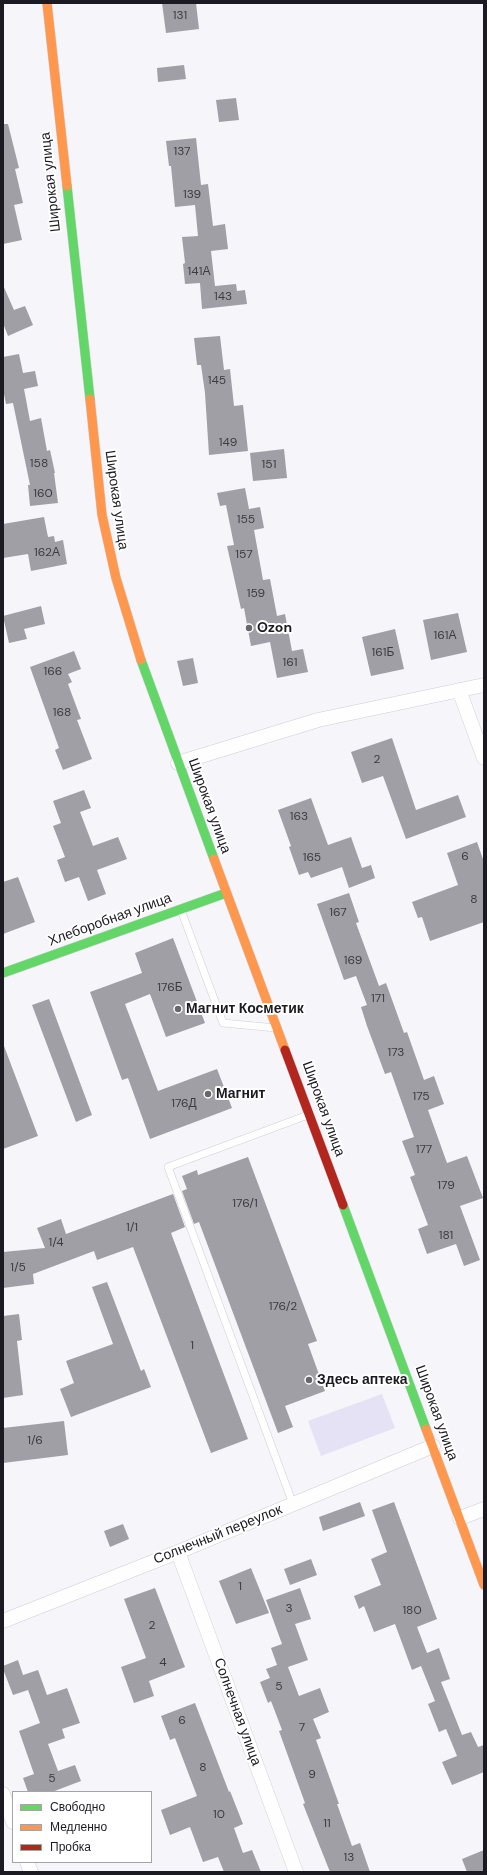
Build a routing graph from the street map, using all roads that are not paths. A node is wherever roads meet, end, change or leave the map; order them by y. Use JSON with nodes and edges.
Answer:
{"nodes":[{"id":1,"x":47,"y":3,"type":"edge"},
{"id":2,"x":484,"y":686,"type":"edge"},
{"id":3,"x":459,"y":690,"type":"junction"},
{"id":4,"x":484,"y":758,"type":"edge"},
{"id":5,"x":178,"y":763,"type":"junction"},
{"id":6,"x":226,"y":893,"type":"junction"},
{"id":7,"x":181,"y":910,"type":"junction"},
{"id":8,"x":3,"y":973,"type":"edge"},
{"id":9,"x":278,"y":1028,"type":"junction"},
{"id":10,"x":310,"y":1114,"type":"junction"},
{"id":11,"x":433,"y":1446,"type":"junction"},
{"id":12,"x":294,"y":1504,"type":"junction"},
{"id":13,"x":484,"y":1509,"type":"edge"},
{"id":14,"x":460,"y":1518,"type":"junction"},
{"id":15,"x":178,"y":1552,"type":"junction"},
{"id":16,"x":484,"y":1585,"type":"edge"},
{"id":17,"x":3,"y":1621,"type":"edge"},
{"id":18,"x":3,"y":1794,"type":"edge"},
{"id":19,"x":12,"y":1819,"type":"edge"},
{"id":20,"x":296,"y":1872,"type":"edge"}],
"edges":[{"from":1,"to":5,"type":"street","name":"Широкая улица"},
{"from":2,"to":3,"type":"street"},
{"from":3,"to":4,"type":"street"},
{"from":3,"to":5,"type":"street"},
{"from":5,"to":6,"type":"street","name":"Широкая улица"},
{"from":6,"to":7,"type":"street","name":"Хлеборобная улица"},
{"from":6,"to":9,"type":"street","name":"Широкая улица"},
{"from":7,"to":8,"type":"street","name":"Хлеборобная улица"},
{"from":7,"to":9,"type":"lane"},
{"from":9,"to":10,"type":"street","name":"Широкая улица"},
{"from":10,"to":11,"type":"street","name":"Широкая улица"},
{"from":10,"to":12,"type":"lane"},
{"from":11,"to":12,"type":"street","name":"Солнечный переулок"},
{"from":11,"to":14,"type":"street","name":"Широкая улица"},
{"from":12,"to":15,"type":"street","name":"Солнечный переулок"},
{"from":13,"to":14,"type":"street"},
{"from":14,"to":16,"type":"street","name":"Широкая улица"},
{"from":15,"to":17,"type":"street","name":"Солнечный переулок"},
{"from":15,"to":20,"type":"street","name":"Солнечная улица"},
{"from":18,"to":19,"type":"street"}]}
